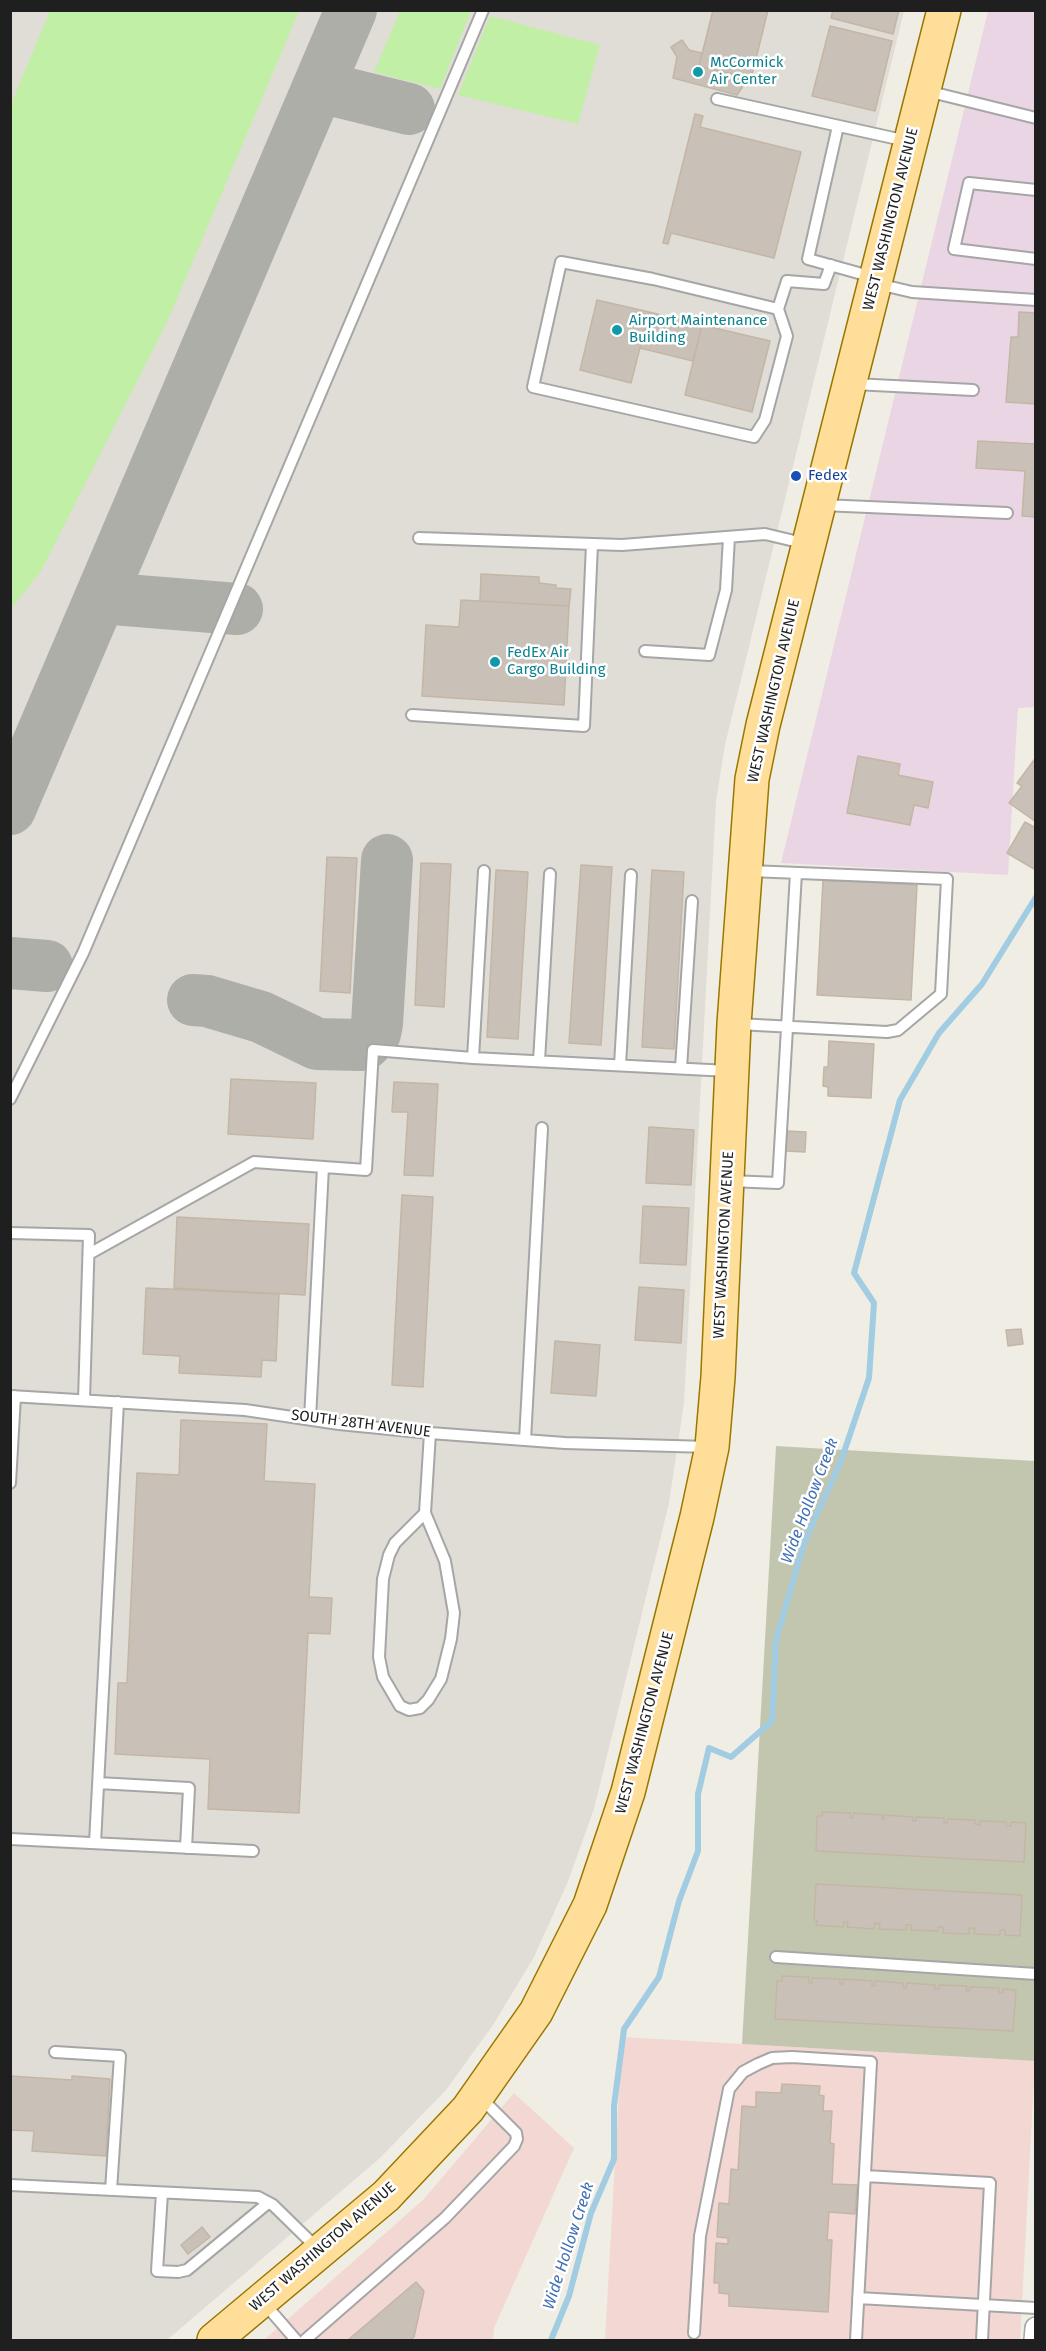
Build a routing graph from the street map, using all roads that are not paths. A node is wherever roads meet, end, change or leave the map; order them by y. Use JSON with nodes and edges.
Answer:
{"nodes":[{"id":1,"x":483,"y":10,"type":"edge"},
{"id":2,"x":944,"y":10,"type":"edge"},
{"id":3,"x":924,"y":90,"type":"junction"},
{"id":4,"x":717,"y":99,"type":"dead end"},
{"id":5,"x":1035,"y":118,"type":"edge"},
{"id":6,"x":838,"y":126,"type":"junction"},
{"id":7,"x":910,"y":142,"type":"junction"},
{"id":8,"x":1035,"y":190,"type":"edge"},
{"id":9,"x":1035,"y":259,"type":"edge"},
{"id":10,"x":831,"y":266,"type":"junction"},
{"id":11,"x":875,"y":281,"type":"junction"},
{"id":12,"x":1035,"y":300,"type":"edge"},
{"id":13,"x":778,"y":309,"type":"junction"},
{"id":14,"x":849,"y":384,"type":"junction"},
{"id":15,"x":973,"y":390,"type":"dead end"},
{"id":16,"x":819,"y":504,"type":"junction"},
{"id":17,"x":1007,"y":513,"type":"dead end"},
{"id":18,"x":729,"y":537,"type":"junction"},
{"id":19,"x":419,"y":538,"type":"dead end"},
{"id":20,"x":592,"y":544,"type":"junction"},
{"id":21,"x":809,"y":544,"type":"junction"},
{"id":22,"x":645,"y":651,"type":"dead end"},
{"id":23,"x":412,"y":715,"type":"dead end"},
{"id":24,"x":484,"y":871,"type":"dead end"},
{"id":25,"x":744,"y":871,"type":"junction"},
{"id":26,"x":796,"y":873,"type":"junction"},
{"id":27,"x":550,"y":874,"type":"dead end"},
{"id":28,"x":631,"y":874,"type":"dead end"},
{"id":29,"x":692,"y":901,"type":"dead end"},
{"id":30,"x":734,"y":1024,"type":"junction"},
{"id":31,"x":787,"y":1027,"type":"junction"},
{"id":32,"x":473,"y":1058,"type":"junction"},
{"id":33,"x":540,"y":1061,"type":"junction"},
{"id":34,"x":620,"y":1065,"type":"junction"},
{"id":35,"x":681,"y":1068,"type":"junction"},
{"id":36,"x":732,"y":1071,"type":"junction"},
{"id":37,"x":10,"y":1099,"type":"edge"},
{"id":38,"x":542,"y":1128,"type":"dead end"},
{"id":39,"x":322,"y":1167,"type":"junction"},
{"id":40,"x":727,"y":1180,"type":"junction"},
{"id":41,"x":10,"y":1233,"type":"edge"},
{"id":42,"x":89,"y":1254,"type":"junction"},
{"id":43,"x":13,"y":1396,"type":"edge"},
{"id":44,"x":84,"y":1401,"type":"junction"},
{"id":45,"x":118,"y":1402,"type":"junction"},
{"id":46,"x":310,"y":1419,"type":"junction"},
{"id":47,"x":430,"y":1433,"type":"junction"},
{"id":48,"x":525,"y":1440,"type":"junction"},
{"id":49,"x":712,"y":1447,"type":"junction"},
{"id":50,"x":10,"y":1483,"type":"edge"},
{"id":51,"x":424,"y":1513,"type":"junction"},
{"id":52,"x":98,"y":1783,"type":"junction"},
{"id":53,"x":10,"y":1839,"type":"edge"},
{"id":54,"x":95,"y":1843,"type":"junction"},
{"id":55,"x":186,"y":1848,"type":"junction"},
{"id":56,"x":253,"y":1851,"type":"dead end"},
{"id":57,"x":776,"y":1957,"type":"dead end"},
{"id":58,"x":1035,"y":1974,"type":"edge"},
{"id":59,"x":56,"y":2052,"type":"dead end"},
{"id":60,"x":478,"y":2095,"type":"junction"},
{"id":61,"x":865,"y":2176,"type":"junction"},
{"id":62,"x":10,"y":2186,"type":"edge"},
{"id":63,"x":111,"y":2190,"type":"junction"},
{"id":64,"x":162,"y":2193,"type":"junction"},
{"id":65,"x":268,"y":2203,"type":"junction"},
{"id":66,"x":320,"y":2251,"type":"junction"},
{"id":67,"x":858,"y":2298,"type":"junction"},
{"id":68,"x":262,"y":2300,"type":"junction"},
{"id":69,"x":984,"y":2305,"type":"junction"},
{"id":70,"x":1035,"y":2308,"type":"edge"},
{"id":71,"x":1035,"y":2328,"type":"edge"},
{"id":72,"x":694,"y":2333,"type":"dead end"},
{"id":73,"x":214,"y":2340,"type":"edge"},
{"id":74,"x":296,"y":2340,"type":"edge"},
{"id":75,"x":305,"y":2340,"type":"edge"},
{"id":76,"x":856,"y":2340,"type":"edge"},
{"id":77,"x":982,"y":2340,"type":"edge"},
{"id":78,"x":1035,"y":2340,"type":"edge"}],
"edges":[{"from":1,"to":37,"type":"lane"},
{"from":2,"to":3,"type":"main road","name":"WEST WASHINGTON AVENUE"},
{"from":3,"to":5,"type":"lane"},
{"from":3,"to":7,"type":"main road","name":"WEST WASHINGTON AVENUE"},
{"from":4,"to":6,"type":"lane"},
{"from":6,"to":7,"type":"lane"},
{"from":6,"to":10,"type":"lane"},
{"from":7,"to":11,"type":"main road","name":"WEST WASHINGTON AVENUE"},
{"from":8,"to":9,"type":"lane"},
{"from":10,"to":11,"type":"lane"},
{"from":10,"to":13,"type":"lane"},
{"from":11,"to":12,"type":"lane"},
{"from":11,"to":14,"type":"main road","name":"WEST WASHINGTON AVENUE"},
{"from":13,"to":13,"type":"lane"},
{"from":14,"to":15,"type":"lane"},
{"from":14,"to":16,"type":"main road","name":"WEST WASHINGTON AVENUE"},
{"from":16,"to":17,"type":"lane"},
{"from":16,"to":21,"type":"main road","name":"WEST WASHINGTON AVENUE"},
{"from":18,"to":20,"type":"lane"},
{"from":18,"to":21,"type":"lane"},
{"from":18,"to":22,"type":"lane"},
{"from":19,"to":20,"type":"lane"},
{"from":20,"to":23,"type":"lane"},
{"from":21,"to":25,"type":"main road","name":"WEST WASHINGTON AVENUE"},
{"from":24,"to":32,"type":"lane"},
{"from":25,"to":26,"type":"lane"},
{"from":25,"to":30,"type":"main road","name":"WEST WASHINGTON AVENUE"},
{"from":26,"to":31,"type":"lane"},
{"from":26,"to":31,"type":"lane"},
{"from":27,"to":33,"type":"lane"},
{"from":28,"to":34,"type":"lane"},
{"from":29,"to":35,"type":"lane"},
{"from":30,"to":31,"type":"lane"},
{"from":30,"to":36,"type":"main road","name":"WEST WASHINGTON AVENUE"},
{"from":31,"to":40,"type":"lane"},
{"from":32,"to":33,"type":"lane"},
{"from":32,"to":39,"type":"lane"},
{"from":33,"to":34,"type":"lane"},
{"from":34,"to":35,"type":"lane"},
{"from":35,"to":36,"type":"lane"},
{"from":36,"to":40,"type":"main road","name":"WEST WASHINGTON AVENUE"},
{"from":38,"to":48,"type":"lane"},
{"from":39,"to":42,"type":"lane"},
{"from":39,"to":46,"type":"lane"},
{"from":40,"to":49,"type":"main road","name":"WEST WASHINGTON AVENUE"},
{"from":41,"to":42,"type":"lane"},
{"from":42,"to":44,"type":"lane"},
{"from":43,"to":44,"type":"lane","name":"SOUTH 28TH AVENUE"},
{"from":43,"to":50,"type":"lane"},
{"from":44,"to":45,"type":"lane","name":"SOUTH 28TH AVENUE"},
{"from":45,"to":46,"type":"lane","name":"SOUTH 28TH AVENUE"},
{"from":45,"to":52,"type":"lane"},
{"from":46,"to":47,"type":"lane","name":"SOUTH 28TH AVENUE"},
{"from":47,"to":48,"type":"lane","name":"SOUTH 28TH AVENUE"},
{"from":47,"to":51,"type":"lane"},
{"from":48,"to":49,"type":"lane","name":"SOUTH 28TH AVENUE"},
{"from":49,"to":60,"type":"main road","name":"WEST WASHINGTON AVENUE"},
{"from":51,"to":51,"type":"lane"},
{"from":52,"to":54,"type":"lane"},
{"from":52,"to":55,"type":"lane"},
{"from":53,"to":54,"type":"lane"},
{"from":54,"to":55,"type":"lane"},
{"from":55,"to":56,"type":"lane"},
{"from":57,"to":58,"type":"lane"},
{"from":59,"to":63,"type":"lane"},
{"from":60,"to":66,"type":"main road","name":"WEST WASHINGTON AVENUE"},
{"from":60,"to":75,"type":"lane"},
{"from":61,"to":67,"type":"lane"},
{"from":61,"to":69,"type":"lane"},
{"from":61,"to":72,"type":"lane"},
{"from":62,"to":63,"type":"lane"},
{"from":63,"to":64,"type":"lane"},
{"from":64,"to":65,"type":"lane"},
{"from":64,"to":65,"type":"lane"},
{"from":65,"to":66,"type":"lane"},
{"from":66,"to":68,"type":"main road","name":"WEST WASHINGTON AVENUE"},
{"from":67,"to":69,"type":"lane"},
{"from":67,"to":76,"type":"lane"},
{"from":68,"to":73,"type":"main road","name":"WEST WASHINGTON AVENUE"},
{"from":68,"to":74,"type":"lane"},
{"from":69,"to":70,"type":"lane"},
{"from":69,"to":77,"type":"lane"},
{"from":71,"to":78,"type":"street"}]}
